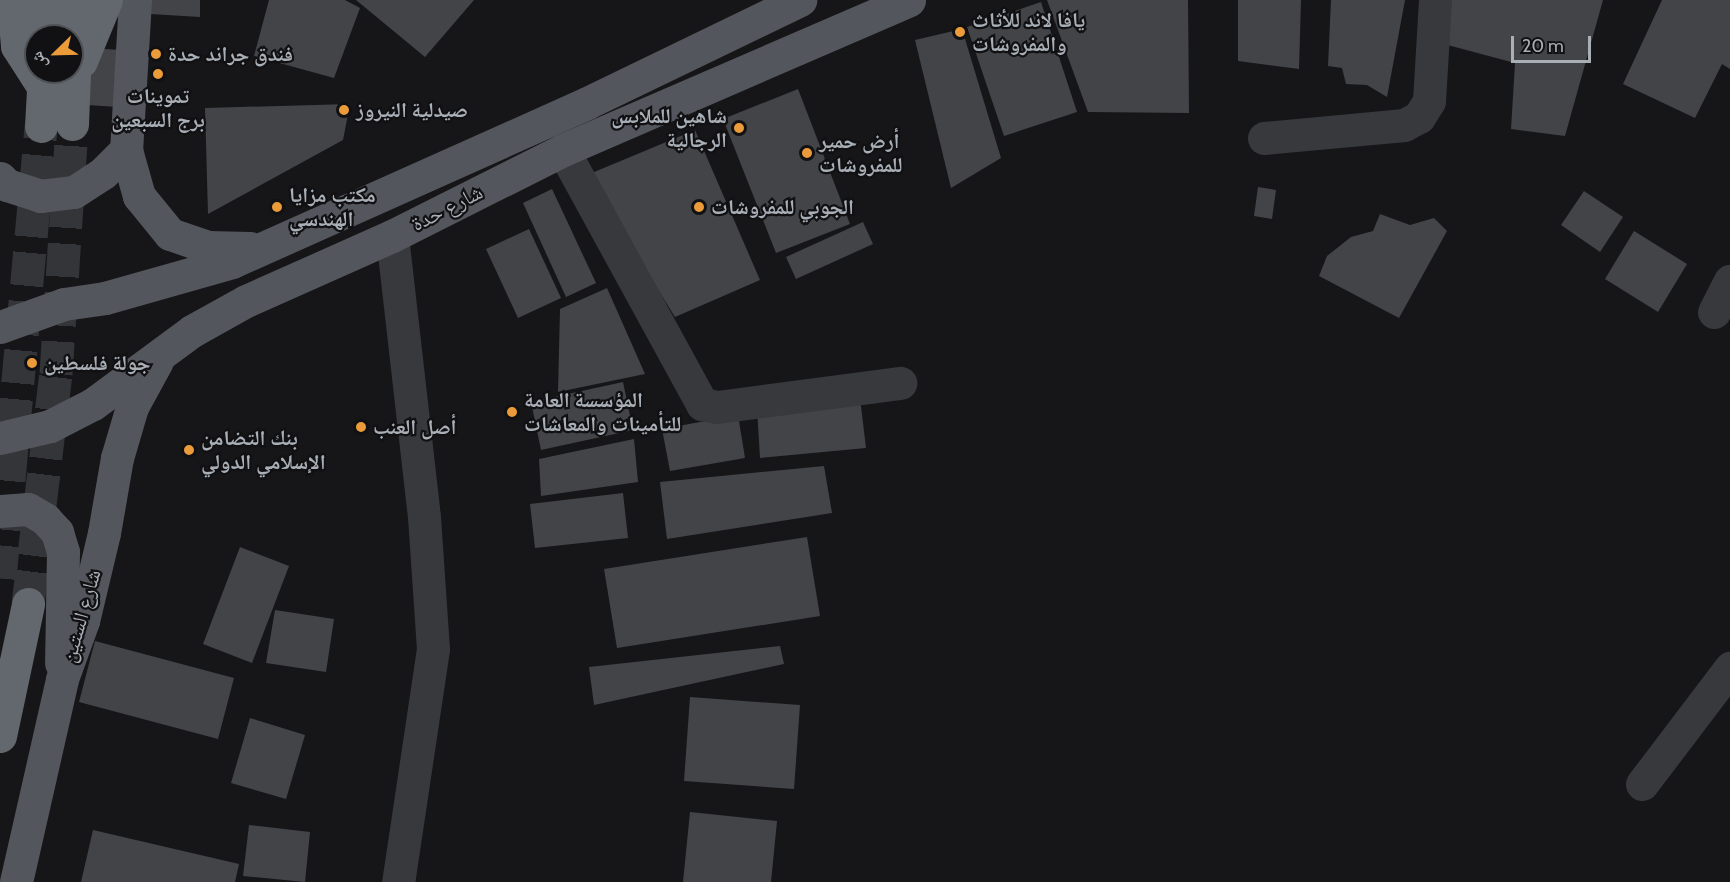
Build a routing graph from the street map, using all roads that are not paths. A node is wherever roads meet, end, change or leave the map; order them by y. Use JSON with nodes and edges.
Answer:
{"nodes":[{"id":1,"x":12,"y":0,"type":"edge"},
{"id":2,"x":45,"y":0,"type":"edge"},
{"id":3,"x":77,"y":0,"type":"edge"},
{"id":4,"x":106,"y":0,"type":"edge"},
{"id":5,"x":135,"y":0,"type":"edge"},
{"id":6,"x":800,"y":0,"type":"edge"},
{"id":7,"x":909,"y":0,"type":"edge"},
{"id":8,"x":1435,"y":0,"type":"edge"},
{"id":9,"x":44,"y":24,"type":"edge"},
{"id":10,"x":70,"y":24,"type":"edge"},
{"id":11,"x":84,"y":33,"type":"edge"},
{"id":12,"x":24,"y":52,"type":"edge"},
{"id":13,"x":54,"y":84,"type":"edge"},
{"id":14,"x":57,"y":125,"type":"tunnel mouth"},
{"id":15,"x":1264,"y":138,"type":"dead end"},
{"id":16,"x":126,"y":150,"type":"junction"},
{"id":17,"x":563,"y":150,"type":"junction"},
{"id":18,"x":0,"y":178,"type":"edge"},
{"id":19,"x":392,"y":236,"type":"junction"},
{"id":20,"x":258,"y":249,"type":"junction"},
{"id":21,"x":1730,"y":281,"type":"edge"},
{"id":22,"x":1714,"y":312,"type":"dead end"},
{"id":23,"x":0,"y":327,"type":"edge"},
{"id":24,"x":160,"y":356,"type":"junction"},
{"id":25,"x":900,"y":383,"type":"dead end"},
{"id":26,"x":0,"y":438,"type":"edge"},
{"id":27,"x":0,"y":511,"type":"edge"},
{"id":28,"x":28,"y":604,"type":"tunnel mouth"},
{"id":29,"x":1730,"y":668,"type":"edge"},
{"id":30,"x":62,"y":679,"type":"junction"},
{"id":31,"x":0,"y":736,"type":"edge"},
{"id":32,"x":1642,"y":784,"type":"dead end"},
{"id":33,"x":16,"y":882,"type":"edge"},
{"id":34,"x":398,"y":882,"type":"edge"}],
"edges":[{"from":1,"to":12,"type":"highway"},
{"from":2,"to":9,"type":"highway"},
{"from":3,"to":10,"type":"highway"},
{"from":4,"to":11,"type":"highway"},
{"from":5,"to":16,"type":"main road"},
{"from":6,"to":20,"type":"main road","name":"شارع حدة"},
{"from":7,"to":17,"type":"main road","name":"شارع حدة"},
{"from":8,"to":15,"type":"street"},
{"from":13,"to":14,"type":"highway"},
{"from":16,"to":18,"type":"main road"},
{"from":16,"to":20,"type":"main road"},
{"from":17,"to":19,"type":"main road","name":"شارع حدة"},
{"from":17,"to":25,"type":"street"},
{"from":19,"to":24,"type":"main road","name":"شارع حدة"},
{"from":19,"to":34,"type":"street"},
{"from":20,"to":23,"type":"main road","name":"شارع حدة"},
{"from":21,"to":22,"type":"street"},
{"from":24,"to":26,"type":"main road","name":"شارع حدة"},
{"from":24,"to":30,"type":"main road","name":"شارع الستين"},
{"from":27,"to":30,"type":"main road"},
{"from":28,"to":31,"type":"highway"},
{"from":29,"to":32,"type":"street"},
{"from":30,"to":33,"type":"main road","name":"شارع الستين"}]}
